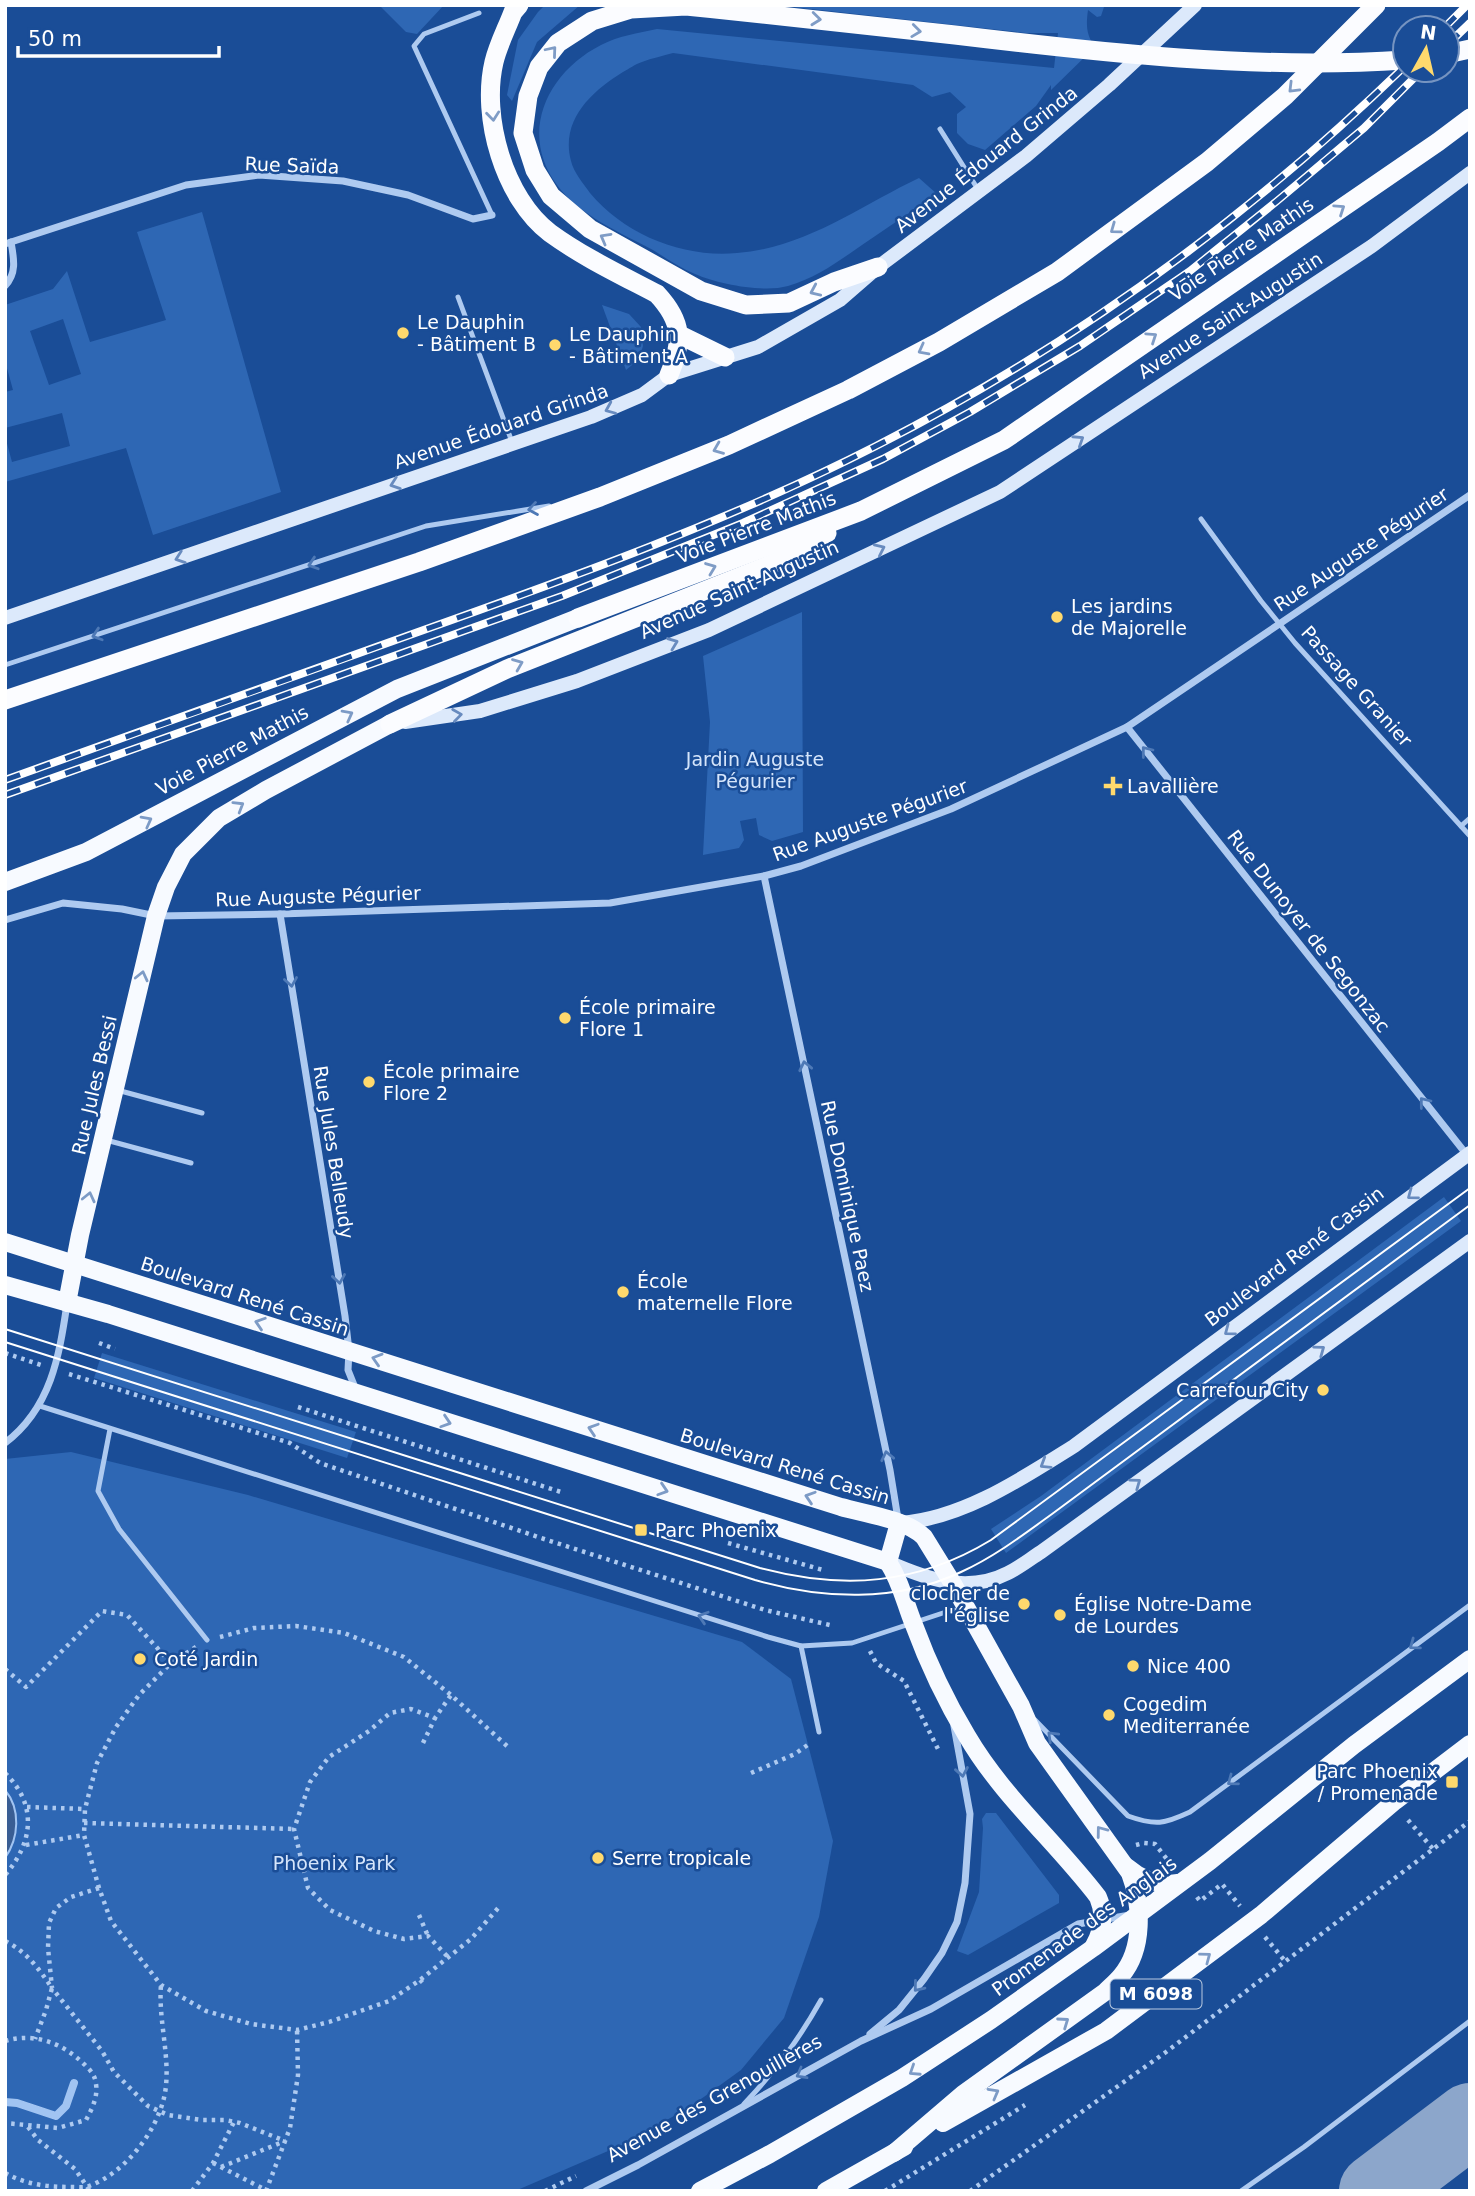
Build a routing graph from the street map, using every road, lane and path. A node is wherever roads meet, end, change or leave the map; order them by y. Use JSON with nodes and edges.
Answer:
{"nodes":[{"id":1,"x":519,"y":5,"type":"edge"},
{"id":2,"x":1195,"y":5,"type":"edge"},
{"id":3,"x":1377,"y":5,"type":"edge"},
{"id":4,"x":479,"y":13,"type":"dead end"},
{"id":5,"x":1391,"y":62,"type":"edge"},
{"id":6,"x":1470,"y":118,"type":"edge"},
{"id":7,"x":940,"y":128,"type":"dead end"},
{"id":8,"x":1470,"y":173,"type":"edge"},
{"id":9,"x":980,"y":192,"type":"junction"},
{"id":10,"x":492,"y":215,"type":"joint"},
{"id":11,"x":8,"y":243,"type":"edge"},
{"id":12,"x":878,"y":267,"type":"junction"},
{"id":13,"x":5,"y":286,"type":"edge"},
{"id":14,"x":458,"y":297,"type":"dead end"},
{"id":15,"x":680,"y":335,"type":"junction"},
{"id":16,"x":725,"y":357,"type":"junction"},
{"id":17,"x":669,"y":375,"type":"junction"},
{"id":18,"x":513,"y":444,"type":"junction"},
{"id":19,"x":1470,"y":495,"type":"edge"},
{"id":20,"x":600,"y":497,"type":"junction"},
{"id":21,"x":861,"y":511,"type":"junction"},
{"id":22,"x":1201,"y":519,"type":"dead end"},
{"id":23,"x":5,"y":618,"type":"edge"},
{"id":24,"x":578,"y":618,"type":"joint"},
{"id":25,"x":1280,"y":622,"type":"junction"},
{"id":26,"x":5,"y":665,"type":"edge"},
{"id":27,"x":5,"y":700,"type":"edge"},
{"id":28,"x":390,"y":724,"type":"junction"},
{"id":29,"x":1127,"y":727,"type":"junction"},
{"id":30,"x":1470,"y":818,"type":"edge"},
{"id":31,"x":1461,"y":826,"type":"junction"},
{"id":32,"x":1470,"y":836,"type":"edge"},
{"id":33,"x":764,"y":876,"type":"junction"},
{"id":34,"x":5,"y":882,"type":"edge"},
{"id":35,"x":280,"y":914,"type":"junction"},
{"id":36,"x":156,"y":916,"type":"junction"},
{"id":37,"x":5,"y":920,"type":"edge"},
{"id":38,"x":115,"y":1089,"type":"junction"},
{"id":39,"x":202,"y":1113,"type":"dead end"},
{"id":40,"x":103,"y":1139,"type":"junction"},
{"id":41,"x":1469,"y":1155,"type":"edge"},
{"id":42,"x":191,"y":1163,"type":"dead end"},
{"id":43,"x":1470,"y":1241,"type":"edge"},
{"id":44,"x":5,"y":1242,"type":"edge"},
{"id":45,"x":74,"y":1264,"type":"junction"},
{"id":46,"x":5,"y":1285,"type":"edge"},
{"id":47,"x":68,"y":1303,"type":"junction"},
{"id":48,"x":99,"y":1343,"type":"dead end"},
{"id":49,"x":115,"y":1349,"type":"dead end"},
{"id":50,"x":349,"y":1351,"type":"junction"},
{"id":51,"x":5,"y":1353,"type":"edge"},
{"id":52,"x":54,"y":1369,"type":"junction"},
{"id":53,"x":357,"y":1394,"type":"junction"},
{"id":54,"x":40,"y":1406,"type":"junction"},
{"id":55,"x":298,"y":1407,"type":"dead end"},
{"id":56,"x":110,"y":1429,"type":"junction"},
{"id":57,"x":5,"y":1443,"type":"edge"},
{"id":58,"x":564,"y":1493,"type":"dead end"},
{"id":59,"x":899,"y":1523,"type":"junction"},
{"id":60,"x":728,"y":1544,"type":"dead end"},
{"id":61,"x":887,"y":1562,"type":"junction"},
{"id":62,"x":823,"y":1570,"type":"dead end"},
{"id":63,"x":953,"y":1584,"type":"junction"},
{"id":64,"x":1470,"y":1605,"type":"edge"},
{"id":65,"x":970,"y":1616,"type":"junction"},
{"id":66,"x":913,"y":1624,"type":"junction"},
{"id":67,"x":865,"y":1639,"type":"junction"},
{"id":68,"x":207,"y":1640,"type":"junction"},
{"id":69,"x":801,"y":1646,"type":"junction"},
{"id":70,"x":1470,"y":1660,"type":"edge"},
{"id":71,"x":172,"y":1663,"type":"junction"},
{"id":72,"x":5,"y":1669,"type":"edge"},
{"id":73,"x":451,"y":1695,"type":"junction"},
{"id":74,"x":950,"y":1705,"type":"junction"},
{"id":75,"x":1021,"y":1706,"type":"junction"},
{"id":76,"x":435,"y":1718,"type":"junction"},
{"id":77,"x":819,"y":1732,"type":"joint"},
{"id":78,"x":423,"y":1743,"type":"dead end"},
{"id":79,"x":1470,"y":1744,"type":"edge"},
{"id":80,"x":506,"y":1746,"type":"dead end"},
{"id":81,"x":944,"y":1759,"type":"dead end"},
{"id":82,"x":5,"y":1773,"type":"edge"},
{"id":83,"x":751,"y":1773,"type":"dead end"},
{"id":84,"x":27,"y":1807,"type":"junction"},
{"id":85,"x":85,"y":1809,"type":"junction"},
{"id":86,"x":1408,"y":1820,"type":"dead end"},
{"id":87,"x":1470,"y":1821,"type":"edge"},
{"id":88,"x":85,"y":1823,"type":"junction"},
{"id":89,"x":294,"y":1829,"type":"junction"},
{"id":90,"x":84,"y":1835,"type":"junction"},
{"id":91,"x":26,"y":1845,"type":"junction"},
{"id":92,"x":1433,"y":1849,"type":"junction"},
{"id":93,"x":1163,"y":1853,"type":"dead end"},
{"id":94,"x":1122,"y":1860,"type":"junction"},
{"id":95,"x":5,"y":1875,"type":"edge"},
{"id":96,"x":1178,"y":1882,"type":"junction"},
{"id":97,"x":1222,"y":1884,"type":"dead end"},
{"id":98,"x":99,"y":1888,"type":"junction"},
{"id":99,"x":1208,"y":1895,"type":"dead end"},
{"id":100,"x":499,"y":1907,"type":"dead end"},
{"id":101,"x":1138,"y":1914,"type":"junction"},
{"id":102,"x":419,"y":1915,"type":"dead end"},
{"id":103,"x":1103,"y":1919,"type":"junction"},
{"id":104,"x":428,"y":1936,"type":"junction"},
{"id":105,"x":1264,"y":1936,"type":"dead end"},
{"id":106,"x":5,"y":1941,"type":"edge"},
{"id":107,"x":1093,"y":1948,"type":"junction"},
{"id":108,"x":447,"y":1956,"type":"junction"},
{"id":109,"x":1285,"y":1961,"type":"junction"},
{"id":110,"x":420,"y":1980,"type":"junction"},
{"id":111,"x":161,"y":1986,"type":"junction"},
{"id":112,"x":426,"y":1986,"type":"dead end"},
{"id":113,"x":52,"y":1988,"type":"junction"},
{"id":114,"x":821,"y":2000,"type":"dead end"},
{"id":115,"x":1470,"y":2021,"type":"edge"},
{"id":116,"x":297,"y":2029,"type":"junction"},
{"id":117,"x":35,"y":2039,"type":"junction"},
{"id":118,"x":5,"y":2041,"type":"edge"},
{"id":119,"x":861,"y":2041,"type":"junction"},
{"id":120,"x":739,"y":2108,"type":"junction"},
{"id":121,"x":234,"y":2122,"type":"junction"},
{"id":122,"x":5,"y":2123,"type":"edge"},
{"id":123,"x":27,"y":2127,"type":"junction"},
{"id":124,"x":285,"y":2141,"type":"junction"},
{"id":125,"x":894,"y":2153,"type":"junction"},
{"id":126,"x":213,"y":2163,"type":"junction"},
{"id":127,"x":221,"y":2167,"type":"junction"},
{"id":128,"x":5,"y":2173,"type":"edge"},
{"id":129,"x":89,"y":2189,"type":"edge"},
{"id":130,"x":192,"y":2191,"type":"edge"},
{"id":131,"x":266,"y":2191,"type":"edge"},
{"id":132,"x":586,"y":2191,"type":"edge"},
{"id":133,"x":700,"y":2191,"type":"edge"},
{"id":134,"x":826,"y":2191,"type":"edge"},
{"id":135,"x":970,"y":2191,"type":"edge"},
{"id":136,"x":1241,"y":2191,"type":"edge"}],
"edges":[{"from":1,"to":15,"type":"highway","one_way":true},
{"from":2,"to":9,"type":"main road","name":"Avenue Édouard Grinda"},
{"from":3,"to":20,"type":"highway","one_way":true},
{"from":4,"to":10,"type":"lane"},
{"from":12,"to":5,"type":"highway","one_way":true},
{"from":21,"to":6,"type":"highway","name":"Voie Pierre Mathis","one_way":true},
{"from":7,"to":9,"type":"lane"},
{"from":28,"to":8,"type":"main road","name":"Avenue Saint-Augustin","one_way":true},
{"from":9,"to":12,"type":"main road","name":"Avenue Édouard Grinda"},
{"from":10,"to":11,"type":"street","name":"Rue Saïda"},
{"from":11,"to":13,"type":"street","name":"Rue Saïda"},
{"from":12,"to":16,"type":"main road","name":"Avenue Édouard Grinda"},
{"from":14,"to":18,"type":"lane"},
{"from":15,"to":16,"type":"highway"},
{"from":15,"to":17,"type":"highway"},
{"from":16,"to":17,"type":"main road","name":"Avenue Édouard Grinda"},
{"from":17,"to":18,"type":"main road","name":"Avenue Édouard Grinda","one_way":true},
{"from":18,"to":23,"type":"main road","name":"Avenue Édouard Grinda","one_way":true},
{"from":19,"to":25,"type":"street","name":"Rue Auguste Pégurier"},
{"from":20,"to":26,"type":"lane","one_way":true},
{"from":20,"to":27,"type":"highway"},
{"from":24,"to":21,"type":"highway","name":"Voie Pierre Mathis","one_way":true},
{"from":28,"to":21,"type":"highway","one_way":true},
{"from":22,"to":25,"type":"lane","name":"Passage Granier"},
{"from":34,"to":24,"type":"main road","name":"Voie Pierre Mathis","one_way":true},
{"from":25,"to":29,"type":"street","name":"Rue Auguste Pégurier"},
{"from":25,"to":31,"type":"lane","name":"Passage Granier"},
{"from":36,"to":28,"type":"main road","name":"Avenue Saint-Augustin","one_way":true},
{"from":29,"to":33,"type":"street","name":"Rue Auguste Pégurier"},
{"from":41,"to":29,"type":"street","name":"Rue Dunoyer de Segonzac","one_way":true},
{"from":30,"to":31,"type":"lane"},
{"from":31,"to":32,"type":"lane","name":"Passage Granier"},
{"from":33,"to":35,"type":"street","name":"Rue Auguste Pégurier"},
{"from":59,"to":33,"type":"street","name":"Rue Dominique Paez","one_way":true},
{"from":35,"to":36,"type":"street","name":"Rue Auguste Pégurier"},
{"from":35,"to":50,"type":"street","name":"Rue Jules Belleudy","one_way":true},
{"from":36,"to":37,"type":"street"},
{"from":38,"to":36,"type":"main road","name":"Rue Jules Bessi","one_way":true},
{"from":38,"to":39,"type":"lane"},
{"from":38,"to":40,"type":"main road","name":"Rue Jules Bessi"},
{"from":40,"to":42,"type":"lane"},
{"from":45,"to":40,"type":"main road","name":"Rue Jules Bessi","one_way":true},
{"from":41,"to":59,"type":"main road","name":"Boulevard René Cassin","one_way":true},
{"from":63,"to":43,"type":"main road","one_way":true},
{"from":44,"to":45,"type":"main road","name":"Boulevard René Cassin"},
{"from":45,"to":47,"type":"main road","name":"Rue Jules Bessi"},
{"from":50,"to":45,"type":"main road","name":"Boulevard René Cassin","one_way":true},
{"from":46,"to":47,"type":"main road"},
{"from":47,"to":52,"type":"street"},
{"from":47,"to":53,"type":"main road"},
{"from":48,"to":49,"type":"path"},
{"from":50,"to":53,"type":"street","name":"Rue Jules Belleudy"},
{"from":59,"to":50,"type":"main road","name":"Boulevard René Cassin","one_way":true},
{"from":51,"to":52,"type":"path"},
{"from":52,"to":54,"type":"street"},
{"from":52,"to":67,"type":"path"},
{"from":53,"to":61,"type":"main road","one_way":true},
{"from":54,"to":56,"type":"lane"},
{"from":54,"to":57,"type":"street"},
{"from":55,"to":58,"type":"path"},
{"from":56,"to":68,"type":"lane"},
{"from":69,"to":56,"type":"lane","one_way":true},
{"from":59,"to":61,"type":"main road"},
{"from":59,"to":63,"type":"main road"},
{"from":60,"to":62,"type":"path"},
{"from":61,"to":63,"type":"main road"},
{"from":61,"to":66,"type":"main road","name":"Avenue des Grenouillères"},
{"from":63,"to":65,"type":"main road"},
{"from":64,"to":75,"type":"lane","one_way":true},
{"from":65,"to":66,"type":"lane"},
{"from":65,"to":75,"type":"main road"},
{"from":66,"to":67,"type":"lane"},
{"from":66,"to":74,"type":"main road","name":"Avenue des Grenouillères"},
{"from":67,"to":69,"type":"lane"},
{"from":67,"to":81,"type":"path"},
{"from":68,"to":71,"type":"path"},
{"from":68,"to":73,"type":"path"},
{"from":69,"to":77,"type":"lane"},
{"from":70,"to":96,"type":"main road","name":"Promenade des Anglais"},
{"from":71,"to":72,"type":"path"},
{"from":71,"to":85,"type":"path"},
{"from":73,"to":76,"type":"path"},
{"from":73,"to":80,"type":"path"},
{"from":74,"to":103,"type":"main road","name":"Avenue des Grenouillères"},
{"from":74,"to":119,"type":"street","name":"Avenue des Grenouillères","one_way":true},
{"from":94,"to":75,"type":"main road","one_way":true},
{"from":76,"to":78,"type":"path"},
{"from":76,"to":89,"type":"path"},
{"from":77,"to":83,"type":"path"},
{"from":125,"to":79,"type":"main road","number":"M 6098","one_way":true},
{"from":82,"to":84,"type":"path"},
{"from":84,"to":85,"type":"path"},
{"from":84,"to":91,"type":"path"},
{"from":85,"to":88,"type":"path"},
{"from":86,"to":92,"type":"path"},
{"from":87,"to":92,"type":"path"},
{"from":88,"to":89,"type":"path"},
{"from":88,"to":90,"type":"path"},
{"from":89,"to":104,"type":"path"},
{"from":90,"to":91,"type":"path"},
{"from":90,"to":98,"type":"path"},
{"from":91,"to":95,"type":"path"},
{"from":92,"to":109,"type":"path"},
{"from":93,"to":94,"type":"path"},
{"from":94,"to":96,"type":"main road"},
{"from":94,"to":101,"type":"main road"},
{"from":96,"to":101,"type":"main road","name":"Promenade des Anglais"},
{"from":97,"to":99,"type":"path"},
{"from":98,"to":111,"type":"path"},
{"from":98,"to":113,"type":"path"},
{"from":100,"to":108,"type":"path"},
{"from":101,"to":103,"type":"street","name":"Avenue des Grenouillères"},
{"from":101,"to":107,"type":"main road","name":"Promenade des Anglais"},
{"from":125,"to":101,"type":"main road","one_way":true},
{"from":102,"to":104,"type":"path"},
{"from":103,"to":107,"type":"main road"},
{"from":103,"to":119,"type":"street","name":"Avenue des Grenouillères"},
{"from":104,"to":108,"type":"path"},
{"from":105,"to":109,"type":"path"},
{"from":106,"to":113,"type":"path"},
{"from":107,"to":133,"type":"main road","name":"Promenade des Anglais","one_way":true},
{"from":108,"to":110,"type":"path"},
{"from":109,"to":135,"type":"path"},
{"from":110,"to":112,"type":"path"},
{"from":110,"to":116,"type":"path"},
{"from":111,"to":116,"type":"path"},
{"from":111,"to":129,"type":"path"},
{"from":113,"to":117,"type":"path"},
{"from":113,"to":121,"type":"path"},
{"from":114,"to":120,"type":"lane"},
{"from":115,"to":136,"type":"lane"},
{"from":116,"to":124,"type":"path"},
{"from":117,"to":118,"type":"path"},
{"from":117,"to":123,"type":"path"},
{"from":119,"to":120,"type":"street","name":"Avenue des Grenouillères","one_way":true},
{"from":120,"to":132,"type":"street","name":"Avenue des Grenouillères"},
{"from":121,"to":124,"type":"path"},
{"from":121,"to":126,"type":"path"},
{"from":122,"to":123,"type":"path"},
{"from":123,"to":129,"type":"path"},
{"from":124,"to":127,"type":"path"},
{"from":124,"to":131,"type":"path"},
{"from":125,"to":134,"type":"main road","number":"M 6098"},
{"from":126,"to":127,"type":"path"},
{"from":126,"to":130,"type":"path"},
{"from":127,"to":131,"type":"path"},
{"from":128,"to":129,"type":"path"}]}
